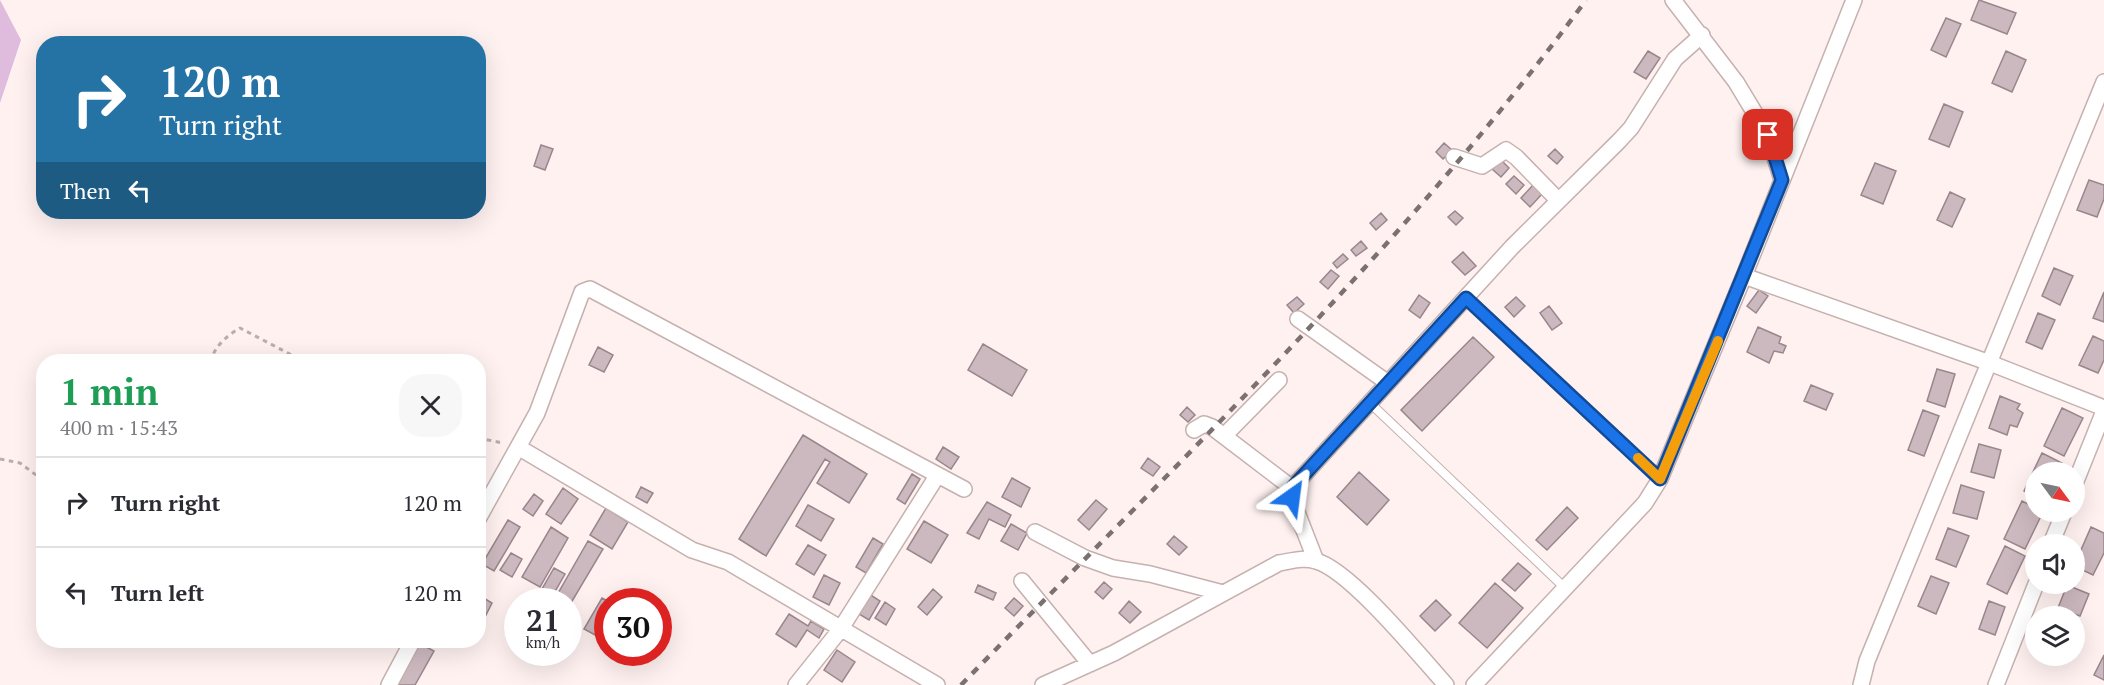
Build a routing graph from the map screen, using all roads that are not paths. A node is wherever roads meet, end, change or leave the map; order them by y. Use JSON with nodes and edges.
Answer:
{"nodes":[{"id":1,"x":1674,"y":0,"type":"edge"},
{"id":2,"x":1854,"y":0,"type":"edge"},
{"id":3,"x":1702,"y":35,"type":"junction"},
{"id":4,"x":2104,"y":82,"type":"edge"},
{"id":5,"x":1455,"y":157,"type":"dead end"},
{"id":6,"x":1782,"y":180,"type":"junction"},
{"id":7,"x":1558,"y":200,"type":"junction"},
{"id":8,"x":1744,"y":276,"type":"junction"},
{"id":9,"x":1466,"y":298,"type":"junction"},
{"id":10,"x":1298,"y":319,"type":"dead end"},
{"id":11,"x":1990,"y":363,"type":"junction"},
{"id":12,"x":1279,"y":380,"type":"dead end"},
{"id":13,"x":1388,"y":383,"type":"junction"},
{"id":14,"x":1370,"y":403,"type":"junction"},
{"id":15,"x":2104,"y":410,"type":"edge"},
{"id":16,"x":1194,"y":430,"type":"dead end"},
{"id":17,"x":1224,"y":436,"type":"junction"},
{"id":18,"x":518,"y":447,"type":"junction"},
{"id":19,"x":2083,"y":462,"type":"edge"},
{"id":20,"x":937,"y":476,"type":"junction"},
{"id":21,"x":1660,"y":479,"type":"junction"},
{"id":22,"x":1292,"y":488,"type":"junction"},
{"id":23,"x":964,"y":489,"type":"dead end"},
{"id":24,"x":486,"y":505,"type":"edge"},
{"id":25,"x":1035,"y":532,"type":"dead end"},
{"id":26,"x":1316,"y":561,"type":"junction"},
{"id":27,"x":1023,"y":581,"type":"dead end"},
{"id":28,"x":1565,"y":588,"type":"junction"},
{"id":29,"x":1223,"y":593,"type":"junction"},
{"id":30,"x":2032,"y":594,"type":"edge"},
{"id":31,"x":840,"y":630,"type":"junction"},
{"id":32,"x":409,"y":648,"type":"edge"},
{"id":33,"x":1090,"y":664,"type":"junction"},
{"id":34,"x":389,"y":685,"type":"edge"},
{"id":35,"x":796,"y":685,"type":"edge"},
{"id":36,"x":937,"y":685,"type":"edge"},
{"id":37,"x":1043,"y":685,"type":"edge"},
{"id":38,"x":1446,"y":685,"type":"edge"},
{"id":39,"x":1474,"y":685,"type":"edge"},
{"id":40,"x":1861,"y":685,"type":"edge"},
{"id":41,"x":1996,"y":685,"type":"edge"}],
"edges":[{"from":1,"to":3,"type":"street"},
{"from":2,"to":6,"type":"street"},
{"from":3,"to":6,"type":"street"},
{"from":3,"to":7,"type":"street"},
{"from":4,"to":11,"type":"street"},
{"from":5,"to":7,"type":"street"},
{"from":6,"to":8,"type":"street"},
{"from":7,"to":9,"type":"street"},
{"from":8,"to":11,"type":"street"},
{"from":8,"to":21,"type":"street"},
{"from":9,"to":13,"type":"street"},
{"from":9,"to":21,"type":"lane"},
{"from":10,"to":13,"type":"street"},
{"from":11,"to":15,"type":"street"},
{"from":11,"to":40,"type":"street"},
{"from":12,"to":17,"type":"street"},
{"from":13,"to":14,"type":"street"},
{"from":14,"to":22,"type":"street"},
{"from":14,"to":28,"type":"lane"},
{"from":15,"to":19,"type":"street"},
{"from":16,"to":17,"type":"street"},
{"from":17,"to":22,"type":"street"},
{"from":18,"to":20,"type":"street"},
{"from":18,"to":24,"type":"street"},
{"from":18,"to":31,"type":"street"},
{"from":20,"to":23,"type":"street"},
{"from":20,"to":31,"type":"street"},
{"from":21,"to":28,"type":"street"},
{"from":22,"to":26,"type":"street"},
{"from":25,"to":29,"type":"street"},
{"from":26,"to":29,"type":"street"},
{"from":26,"to":38,"type":"street"},
{"from":27,"to":33,"type":"street"},
{"from":28,"to":39,"type":"street"},
{"from":29,"to":33,"type":"street"},
{"from":30,"to":41,"type":"street"},
{"from":31,"to":35,"type":"street"},
{"from":31,"to":36,"type":"street"},
{"from":32,"to":34,"type":"street"},
{"from":33,"to":37,"type":"street"}]}
